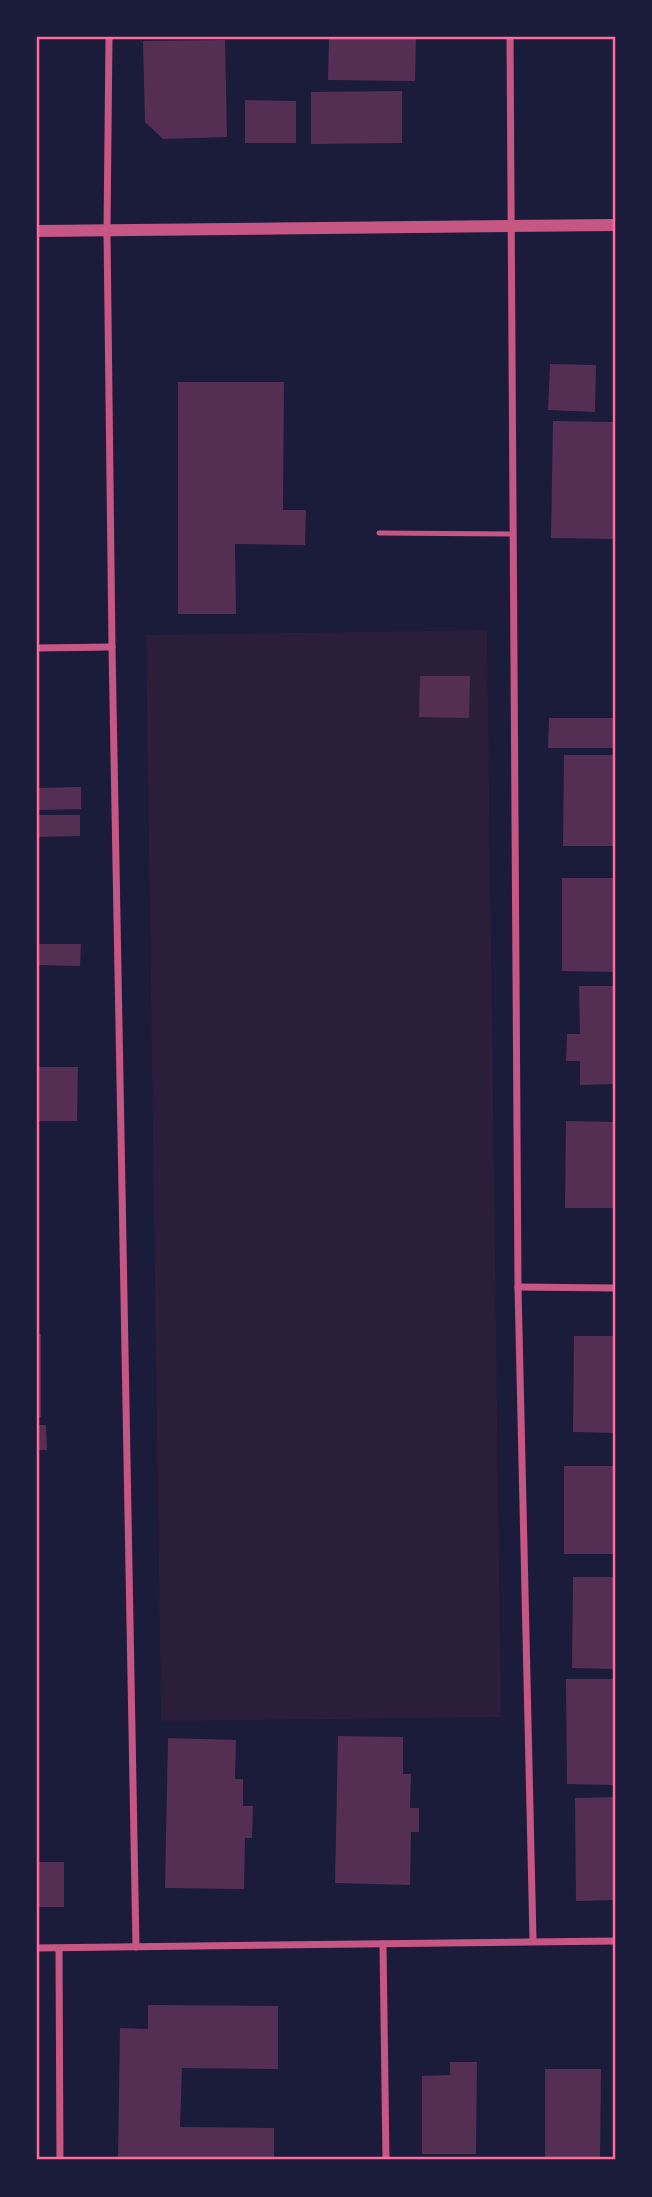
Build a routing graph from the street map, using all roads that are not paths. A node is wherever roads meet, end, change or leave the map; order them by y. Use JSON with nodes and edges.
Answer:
{"nodes":[{"id":1,"x":108,"y":37,"type":"edge"},
{"id":2,"x":510,"y":37,"type":"edge"},
{"id":3,"x":615,"y":225,"type":"edge"},
{"id":4,"x":512,"y":226,"type":"junction"},
{"id":5,"x":37,"y":231,"type":"edge"},
{"id":6,"x":107,"y":231,"type":"junction"},
{"id":7,"x":379,"y":533,"type":"dead end"},
{"id":8,"x":513,"y":534,"type":"junction"},
{"id":9,"x":112,"y":647,"type":"junction"},
{"id":10,"x":37,"y":649,"type":"edge"},
{"id":11,"x":518,"y":1287,"type":"junction"},
{"id":12,"x":615,"y":1288,"type":"edge"},
{"id":13,"x":533,"y":1940,"type":"junction"},
{"id":14,"x":615,"y":1941,"type":"edge"},
{"id":15,"x":383,"y":1944,"type":"junction"},
{"id":16,"x":136,"y":1947,"type":"junction"},
{"id":17,"x":37,"y":1948,"type":"edge"},
{"id":18,"x":59,"y":1948,"type":"junction"},
{"id":19,"x":60,"y":2160,"type":"edge"},
{"id":20,"x":386,"y":2160,"type":"edge"}],
"edges":[{"from":1,"to":6,"type":"street"},
{"from":2,"to":4,"type":"street"},
{"from":3,"to":4,"type":"street"},
{"from":4,"to":6,"type":"street"},
{"from":4,"to":8,"type":"street"},
{"from":5,"to":6,"type":"street"},
{"from":6,"to":9,"type":"street"},
{"from":7,"to":8,"type":"lane"},
{"from":8,"to":11,"type":"street"},
{"from":9,"to":10,"type":"street"},
{"from":9,"to":16,"type":"street"},
{"from":11,"to":12,"type":"street"},
{"from":11,"to":13,"type":"street"},
{"from":13,"to":14,"type":"street"},
{"from":13,"to":15,"type":"street"},
{"from":15,"to":16,"type":"street"},
{"from":15,"to":20,"type":"street"},
{"from":16,"to":18,"type":"street"},
{"from":17,"to":18,"type":"street"},
{"from":18,"to":19,"type":"street"}]}
